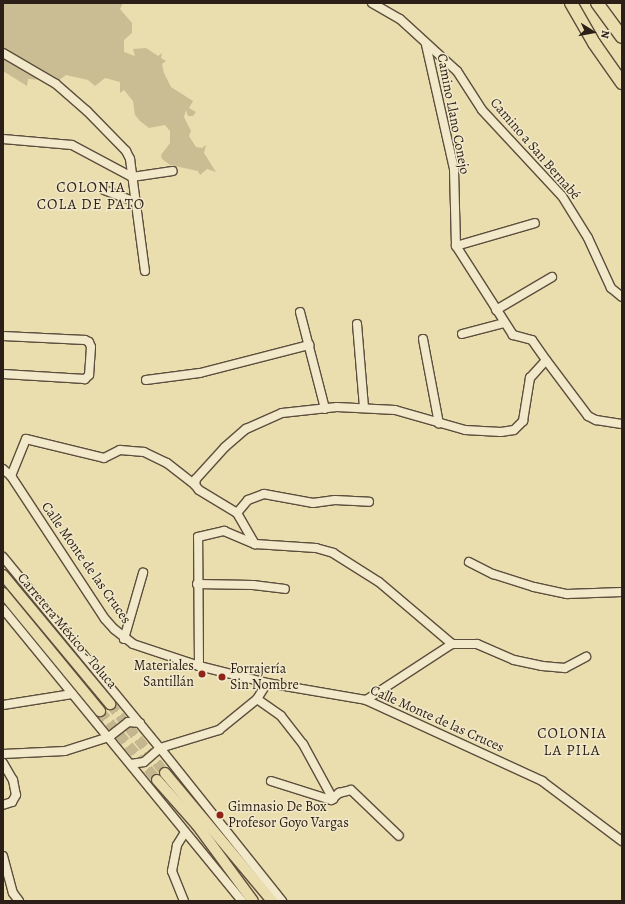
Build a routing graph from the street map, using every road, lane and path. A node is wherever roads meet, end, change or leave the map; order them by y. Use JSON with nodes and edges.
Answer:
{"nodes":[{"id":1,"x":372,"y":3,"type":"edge"},
{"id":2,"x":571,"y":3,"type":"edge"},
{"id":3,"x":597,"y":3,"type":"edge"},
{"id":4,"x":622,"y":37,"type":"edge"},
{"id":5,"x":426,"y":45,"type":"junction"},
{"id":6,"x":3,"y":53,"type":"edge"},
{"id":7,"x":622,"y":83,"type":"edge"},
{"id":8,"x":3,"y":139,"type":"edge"},
{"id":9,"x":173,"y":171,"type":"dead end"},
{"id":10,"x":132,"y":177,"type":"junction"},
{"id":11,"x":104,"y":190,"type":"dead end"},
{"id":12,"x":135,"y":202,"type":"junction"},
{"id":13,"x":535,"y":223,"type":"dead end"},
{"id":14,"x":456,"y":246,"type":"junction"},
{"id":15,"x":146,"y":271,"type":"dead end"},
{"id":16,"x":552,"y":277,"type":"dead end"},
{"id":17,"x":622,"y":297,"type":"edge"},
{"id":18,"x":496,"y":310,"type":"junction"},
{"id":19,"x":300,"y":312,"type":"dead end"},
{"id":20,"x":504,"y":323,"type":"junction"},
{"id":21,"x":357,"y":324,"type":"dead end"},
{"id":22,"x":462,"y":334,"type":"dead end"},
{"id":23,"x":3,"y":336,"type":"edge"},
{"id":24,"x":423,"y":339,"type":"dead end"},
{"id":25,"x":309,"y":345,"type":"junction"},
{"id":26,"x":546,"y":360,"type":"junction"},
{"id":27,"x":3,"y":374,"type":"edge"},
{"id":28,"x":146,"y":380,"type":"dead end"},
{"id":29,"x":364,"y":407,"type":"junction"},
{"id":30,"x":325,"y":409,"type":"junction"},
{"id":31,"x":439,"y":424,"type":"junction"},
{"id":32,"x":622,"y":424,"type":"edge"},
{"id":33,"x":3,"y":468,"type":"edge"},
{"id":34,"x":11,"y":476,"type":"junction"},
{"id":35,"x":195,"y":485,"type":"junction"},
{"id":36,"x":369,"y":502,"type":"dead end"},
{"id":37,"x":237,"y":513,"type":"junction"},
{"id":38,"x":255,"y":544,"type":"junction"},
{"id":39,"x":3,"y":558,"type":"edge"},
{"id":40,"x":469,"y":562,"type":"dead end"},
{"id":41,"x":143,"y":573,"type":"dead end"},
{"id":42,"x":3,"y":575,"type":"edge"},
{"id":43,"x":197,"y":584,"type":"junction"},
{"id":44,"x":285,"y":589,"type":"dead end"},
{"id":45,"x":622,"y":592,"type":"edge"},
{"id":46,"x":3,"y":593,"type":"edge"},
{"id":47,"x":3,"y":609,"type":"edge"},
{"id":48,"x":124,"y":639,"type":"junction"},
{"id":49,"x":452,"y":644,"type":"junction"},
{"id":50,"x":586,"y":656,"type":"dead end"},
{"id":51,"x":198,"y":666,"type":"junction"},
{"id":52,"x":267,"y":682,"type":"junction"},
{"id":53,"x":72,"y":694,"type":"junction"},
{"id":54,"x":257,"y":699,"type":"junction"},
{"id":55,"x":366,"y":700,"type":"junction"},
{"id":56,"x":110,"y":704,"type":"tunnel mouth"},
{"id":57,"x":3,"y":705,"type":"edge"},
{"id":58,"x":100,"y":711,"type":"tunnel mouth"},
{"id":59,"x":140,"y":723,"type":"junction"},
{"id":60,"x":109,"y":737,"type":"junction"},
{"id":61,"x":160,"y":748,"type":"junction"},
{"id":62,"x":3,"y":754,"type":"edge"},
{"id":63,"x":3,"y":763,"type":"edge"},
{"id":64,"x":131,"y":764,"type":"junction"},
{"id":65,"x":271,"y":781,"type":"dead end"},
{"id":66,"x":333,"y":798,"type":"junction"},
{"id":67,"x":3,"y":806,"type":"edge"},
{"id":68,"x":185,"y":832,"type":"junction"},
{"id":69,"x":399,"y":836,"type":"dead end"},
{"id":70,"x":622,"y":841,"type":"edge"},
{"id":71,"x":3,"y":856,"type":"edge"},
{"id":72,"x":19,"y":901,"type":"edge"},
{"id":73,"x":184,"y":901,"type":"edge"},
{"id":74,"x":242,"y":901,"type":"edge"},
{"id":75,"x":254,"y":901,"type":"edge"},
{"id":76,"x":272,"y":901,"type":"edge"},
{"id":77,"x":282,"y":901,"type":"edge"}],
"edges":[{"from":1,"to":5,"type":"street","name":"Camino a San Bernabé"},
{"from":2,"to":7,"type":"highway"},
{"from":3,"to":4,"type":"highway"},
{"from":5,"to":14,"type":"street","name":"Camino Llano Conejo"},
{"from":5,"to":17,"type":"street","name":"Camino a San Bernabé"},
{"from":6,"to":10,"type":"street"},
{"from":8,"to":10,"type":"street"},
{"from":9,"to":10,"type":"street"},
{"from":10,"to":12,"type":"street"},
{"from":11,"to":12,"type":"street"},
{"from":12,"to":15,"type":"street"},
{"from":13,"to":14,"type":"street"},
{"from":14,"to":18,"type":"street"},
{"from":16,"to":18,"type":"street"},
{"from":18,"to":20,"type":"street"},
{"from":19,"to":25,"type":"street"},
{"from":20,"to":22,"type":"street"},
{"from":20,"to":26,"type":"street"},
{"from":21,"to":29,"type":"street"},
{"from":23,"to":27,"type":"street"},
{"from":24,"to":31,"type":"street"},
{"from":25,"to":28,"type":"street"},
{"from":25,"to":30,"type":"street"},
{"from":26,"to":31,"type":"street"},
{"from":26,"to":32,"type":"street"},
{"from":29,"to":30,"type":"street"},
{"from":29,"to":31,"type":"street"},
{"from":30,"to":35,"type":"street"},
{"from":33,"to":34,"type":"street","name":"Calle Monte de las Cruces"},
{"from":34,"to":35,"type":"street"},
{"from":34,"to":48,"type":"street","name":"Calle Monte de las Cruces"},
{"from":35,"to":37,"type":"street"},
{"from":36,"to":37,"type":"street"},
{"from":37,"to":38,"type":"street"},
{"from":38,"to":43,"type":"street"},
{"from":38,"to":49,"type":"street"},
{"from":39,"to":59,"type":"street"},
{"from":40,"to":45,"type":"street"},
{"from":41,"to":48,"type":"street"},
{"from":42,"to":56,"type":"main road","name":"Carretera México - Toluca"},
{"from":43,"to":44,"type":"street"},
{"from":43,"to":51,"type":"street"},
{"from":46,"to":58,"type":"main road","name":"Carretera México - Toluca"},
{"from":47,"to":53,"type":"street"},
{"from":48,"to":51,"type":"street","name":"Calle Monte de las Cruces"},
{"from":49,"to":50,"type":"street"},
{"from":49,"to":55,"type":"street"},
{"from":51,"to":52,"type":"street","name":"Calle Monte de las Cruces"},
{"from":52,"to":54,"type":"street"},
{"from":52,"to":55,"type":"street","name":"Calle Monte de las Cruces"},
{"from":53,"to":57,"type":"street"},
{"from":53,"to":60,"type":"street"},
{"from":54,"to":61,"type":"street"},
{"from":54,"to":66,"type":"street"},
{"from":55,"to":70,"type":"street","name":"Calle Monte de las Cruces"},
{"from":59,"to":60,"type":"street"},
{"from":59,"to":61,"type":"street"},
{"from":60,"to":62,"type":"street"},
{"from":60,"to":64,"type":"street"},
{"from":61,"to":64,"type":"street"},
{"from":61,"to":77,"type":"street"},
{"from":63,"to":67,"type":"street"},
{"from":64,"to":68,"type":"street"},
{"from":65,"to":66,"type":"street"},
{"from":66,"to":69,"type":"street"},
{"from":68,"to":73,"type":"street"},
{"from":68,"to":74,"type":"street"},
{"from":71,"to":72,"type":"street"},
{"from":75,"to":76,"type":"main road"}]}
